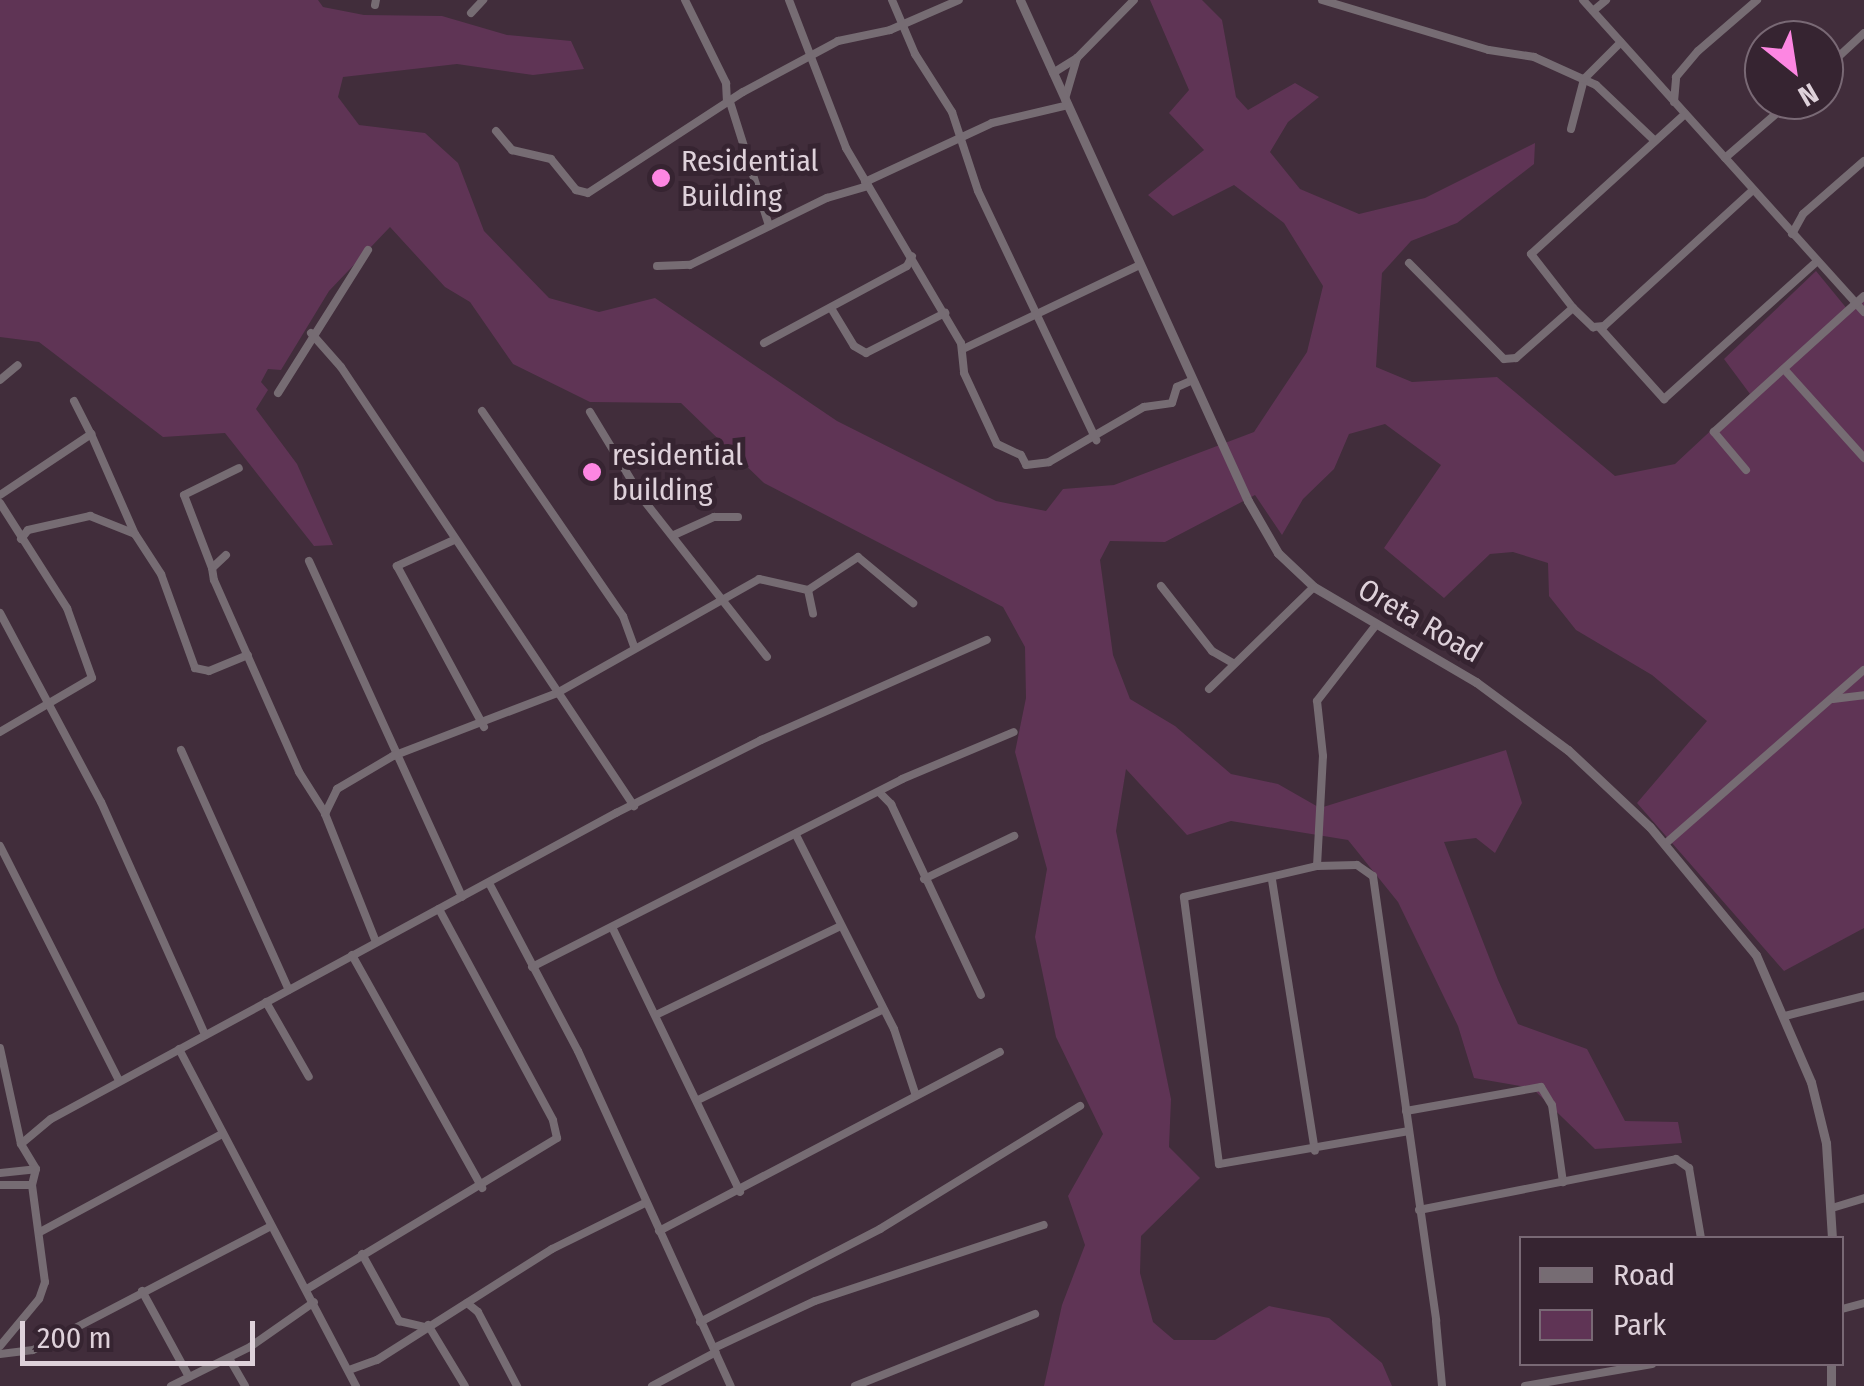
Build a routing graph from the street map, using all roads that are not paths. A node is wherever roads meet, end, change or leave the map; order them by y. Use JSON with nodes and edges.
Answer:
{"nodes":[{"id":1,"x":482,"y":0,"type":"edge"},
{"id":2,"x":684,"y":0,"type":"edge"},
{"id":3,"x":789,"y":0,"type":"edge"},
{"id":4,"x":892,"y":0,"type":"edge"},
{"id":5,"x":959,"y":0,"type":"edge"},
{"id":6,"x":1020,"y":0,"type":"edge"},
{"id":7,"x":1134,"y":0,"type":"edge"},
{"id":8,"x":1322,"y":0,"type":"edge"},
{"id":9,"x":1583,"y":0,"type":"edge"},
{"id":10,"x":1606,"y":0,"type":"edge"},
{"id":11,"x":1758,"y":0,"type":"edge"},
{"id":12,"x":1593,"y":11,"type":"junction"},
{"id":13,"x":471,"y":13,"type":"dead end"},
{"id":14,"x":902,"y":25,"type":"junction"},
{"id":15,"x":1864,"y":33,"type":"edge"},
{"id":16,"x":1621,"y":42,"type":"junction"},
{"id":17,"x":1844,"y":52,"type":"edge"},
{"id":18,"x":812,"y":56,"type":"junction"},
{"id":19,"x":1076,"y":58,"type":"junction"},
{"id":20,"x":1053,"y":72,"type":"junction"},
{"id":21,"x":1676,"y":77,"type":"junction"},
{"id":22,"x":1584,"y":79,"type":"junction"},
{"id":23,"x":726,"y":84,"type":"junction"},
{"id":24,"x":1660,"y":85,"type":"junction"},
{"id":25,"x":743,"y":92,"type":"junction"},
{"id":26,"x":729,"y":102,"type":"junction"},
{"id":27,"x":1067,"y":102,"type":"junction"},
{"id":28,"x":1674,"y":102,"type":"junction"},
{"id":29,"x":1685,"y":114,"type":"junction"},
{"id":30,"x":1769,"y":120,"type":"edge"},
{"id":31,"x":956,"y":121,"type":"junction"},
{"id":32,"x":979,"y":129,"type":"junction"},
{"id":33,"x":1570,"y":130,"type":"dead end"},
{"id":34,"x":496,"y":132,"type":"dead end"},
{"id":35,"x":1656,"y":141,"type":"junction"},
{"id":36,"x":958,"y":144,"type":"junction"},
{"id":37,"x":1726,"y":158,"type":"junction"},
{"id":38,"x":1864,"y":162,"type":"edge"},
{"id":39,"x":863,"y":182,"type":"junction"},
{"id":40,"x":1752,"y":191,"type":"junction"},
{"id":41,"x":769,"y":216,"type":"junction"},
{"id":42,"x":780,"y":222,"type":"junction"},
{"id":43,"x":769,"y":226,"type":"junction"},
{"id":44,"x":1792,"y":234,"type":"junction"},
{"id":45,"x":368,"y":250,"type":"dead end"},
{"id":46,"x":1817,"y":261,"type":"junction"},
{"id":47,"x":1409,"y":263,"type":"dead end"},
{"id":48,"x":1140,"y":265,"type":"junction"},
{"id":49,"x":657,"y":266,"type":"dead end"},
{"id":50,"x":912,"y":267,"type":"junction"},
{"id":51,"x":1860,"y":300,"type":"edge"},
{"id":52,"x":831,"y":308,"type":"junction"},
{"id":53,"x":1572,"y":308,"type":"junction"},
{"id":54,"x":1864,"y":312,"type":"edge"},
{"id":55,"x":945,"y":313,"type":"junction"},
{"id":56,"x":1038,"y":313,"type":"junction"},
{"id":57,"x":1585,"y":320,"type":"junction"},
{"id":58,"x":1559,"y":322,"type":"junction"},
{"id":59,"x":1600,"y":328,"type":"junction"},
{"id":60,"x":311,"y":333,"type":"junction"},
{"id":61,"x":764,"y":342,"type":"dead end"},
{"id":62,"x":964,"y":348,"type":"junction"},
{"id":63,"x":18,"y":365,"type":"dead end"},
{"id":64,"x":1784,"y":369,"type":"junction"},
{"id":65,"x":0,"y":380,"type":"edge"},
{"id":66,"x":1193,"y":380,"type":"junction"},
{"id":67,"x":278,"y":393,"type":"dead end"},
{"id":68,"x":74,"y":401,"type":"dead end"},
{"id":69,"x":482,"y":411,"type":"dead end"},
{"id":70,"x":590,"y":412,"type":"dead end"},
{"id":71,"x":91,"y":434,"type":"junction"},
{"id":72,"x":1096,"y":440,"type":"junction"},
{"id":73,"x":1864,"y":458,"type":"edge"},
{"id":74,"x":239,"y":468,"type":"dead end"},
{"id":75,"x":1746,"y":470,"type":"dead end"},
{"id":76,"x":0,"y":495,"type":"edge"},
{"id":77,"x":0,"y":503,"type":"edge"},
{"id":78,"x":738,"y":516,"type":"dead end"},
{"id":79,"x":135,"y":534,"type":"junction"},
{"id":80,"x":674,"y":535,"type":"junction"},
{"id":81,"x":21,"y":538,"type":"junction"},
{"id":82,"x":454,"y":540,"type":"junction"},
{"id":83,"x":226,"y":555,"type":"dead end"},
{"id":84,"x":310,"y":562,"type":"dead end"},
{"id":85,"x":212,"y":568,"type":"junction"},
{"id":86,"x":1161,"y":586,"type":"dead end"},
{"id":87,"x":1314,"y":587,"type":"junction"},
{"id":88,"x":808,"y":590,"type":"junction"},
{"id":89,"x":724,"y":598,"type":"junction"},
{"id":90,"x":913,"y":603,"type":"dead end"},
{"id":91,"x":0,"y":613,"type":"edge"},
{"id":92,"x":813,"y":613,"type":"dead end"},
{"id":93,"x":1376,"y":625,"type":"junction"},
{"id":94,"x":987,"y":640,"type":"dead end"},
{"id":95,"x":634,"y":646,"type":"junction"},
{"id":96,"x":248,"y":655,"type":"junction"},
{"id":97,"x":766,"y":658,"type":"dead end"},
{"id":98,"x":1233,"y":663,"type":"junction"},
{"id":99,"x":1864,"y":670,"type":"edge"},
{"id":100,"x":1848,"y":685,"type":"junction"},
{"id":101,"x":1209,"y":689,"type":"dead end"},
{"id":102,"x":557,"y":693,"type":"junction"},
{"id":103,"x":1861,"y":696,"type":"edge"},
{"id":104,"x":1834,"y":699,"type":"junction"},
{"id":105,"x":48,"y":706,"type":"junction"},
{"id":106,"x":484,"y":726,"type":"junction"},
{"id":107,"x":0,"y":732,"type":"edge"},
{"id":108,"x":1014,"y":732,"type":"dead end"},
{"id":109,"x":181,"y":750,"type":"dead end"},
{"id":110,"x":394,"y":756,"type":"junction"},
{"id":111,"x":880,"y":793,"type":"junction"},
{"id":112,"x":634,"y":806,"type":"junction"},
{"id":113,"x":325,"y":814,"type":"junction"},
{"id":114,"x":1014,"y":836,"type":"dead end"},
{"id":115,"x":797,"y":837,"type":"junction"},
{"id":116,"x":1665,"y":844,"type":"junction"},
{"id":117,"x":0,"y":846,"type":"edge"},
{"id":118,"x":1318,"y":866,"type":"junction"},
{"id":119,"x":924,"y":879,"type":"junction"},
{"id":120,"x":1272,"y":880,"type":"junction"},
{"id":121,"x":489,"y":884,"type":"junction"},
{"id":122,"x":462,"y":897,"type":"junction"},
{"id":123,"x":439,"y":909,"type":"junction"},
{"id":124,"x":841,"y":926,"type":"junction"},
{"id":125,"x":613,"y":929,"type":"junction"},
{"id":126,"x":376,"y":942,"type":"junction"},
{"id":127,"x":352,"y":955,"type":"junction"},
{"id":128,"x":532,"y":967,"type":"junction"},
{"id":129,"x":289,"y":990,"type":"junction"},
{"id":130,"x":981,"y":994,"type":"dead end"},
{"id":131,"x":1864,"y":996,"type":"edge"},
{"id":132,"x":266,"y":1002,"type":"junction"},
{"id":133,"x":882,"y":1010,"type":"junction"},
{"id":134,"x":658,"y":1014,"type":"junction"},
{"id":135,"x":1785,"y":1016,"type":"junction"},
{"id":136,"x":205,"y":1035,"type":"junction"},
{"id":137,"x":0,"y":1048,"type":"edge"},
{"id":138,"x":179,"y":1049,"type":"junction"},
{"id":139,"x":1000,"y":1052,"type":"dead end"},
{"id":140,"x":309,"y":1077,"type":"dead end"},
{"id":141,"x":119,"y":1082,"type":"junction"},
{"id":142,"x":914,"y":1093,"type":"junction"},
{"id":143,"x":698,"y":1100,"type":"junction"},
{"id":144,"x":1080,"y":1106,"type":"dead end"},
{"id":145,"x":1406,"y":1111,"type":"junction"},
{"id":146,"x":1409,"y":1131,"type":"junction"},
{"id":147,"x":222,"y":1134,"type":"junction"},
{"id":148,"x":21,"y":1144,"type":"junction"},
{"id":149,"x":1314,"y":1152,"type":"junction"},
{"id":150,"x":1563,"y":1162,"type":"junction"},
{"id":151,"x":36,"y":1169,"type":"junction"},
{"id":152,"x":0,"y":1173,"type":"edge"},
{"id":153,"x":1582,"y":1178,"type":"junction"},
{"id":154,"x":1563,"y":1182,"type":"junction"},
{"id":155,"x":0,"y":1185,"type":"edge"},
{"id":156,"x":32,"y":1185,"type":"junction"},
{"id":157,"x":482,"y":1188,"type":"junction"},
{"id":158,"x":740,"y":1192,"type":"junction"},
{"id":159,"x":1864,"y":1198,"type":"edge"},
{"id":160,"x":645,"y":1203,"type":"junction"},
{"id":161,"x":1832,"y":1208,"type":"junction"},
{"id":162,"x":1419,"y":1210,"type":"junction"},
{"id":163,"x":1044,"y":1225,"type":"dead end"},
{"id":164,"x":271,"y":1226,"type":"junction"},
{"id":165,"x":659,"y":1231,"type":"junction"},
{"id":166,"x":40,"y":1232,"type":"junction"},
{"id":167,"x":1701,"y":1236,"type":"edge"},
{"id":168,"x":1832,"y":1236,"type":"edge"},
{"id":169,"x":362,"y":1254,"type":"junction"},
{"id":170,"x":142,"y":1290,"type":"junction"},
{"id":171,"x":307,"y":1290,"type":"junction"},
{"id":172,"x":314,"y":1302,"type":"junction"},
{"id":173,"x":467,"y":1304,"type":"junction"},
{"id":174,"x":1034,"y":1314,"type":"dead end"},
{"id":175,"x":700,"y":1322,"type":"junction"},
{"id":176,"x":427,"y":1326,"type":"junction"},
{"id":177,"x":0,"y":1350,"type":"edge"},
{"id":178,"x":715,"y":1355,"type":"junction"},
{"id":179,"x":229,"y":1358,"type":"junction"},
{"id":180,"x":1640,"y":1366,"type":"edge"},
{"id":181,"x":348,"y":1370,"type":"junction"},
{"id":182,"x":189,"y":1378,"type":"junction"},
{"id":183,"x":171,"y":1386,"type":"edge"},
{"id":184,"x":245,"y":1386,"type":"edge"},
{"id":185,"x":356,"y":1386,"type":"edge"},
{"id":186,"x":465,"y":1386,"type":"edge"},
{"id":187,"x":518,"y":1386,"type":"edge"},
{"id":188,"x":652,"y":1386,"type":"edge"},
{"id":189,"x":731,"y":1386,"type":"edge"},
{"id":190,"x":855,"y":1386,"type":"edge"},
{"id":191,"x":1442,"y":1386,"type":"edge"},
{"id":192,"x":1524,"y":1386,"type":"edge"}],
"edges":[{"from":1,"to":13,"type":"street"},
{"from":2,"to":23,"type":"street"},
{"from":3,"to":18,"type":"street"},
{"from":4,"to":14,"type":"street"},
{"from":5,"to":14,"type":"street"},
{"from":6,"to":20,"type":"street","name":"Oreta Road"},
{"from":7,"to":19,"type":"street"},
{"from":8,"to":22,"type":"street"},
{"from":9,"to":12,"type":"street"},
{"from":10,"to":12,"type":"street"},
{"from":11,"to":21,"type":"street"},
{"from":12,"to":16,"type":"street"},
{"from":14,"to":18,"type":"street"},
{"from":14,"to":31,"type":"street"},
{"from":15,"to":17,"type":"street"},
{"from":16,"to":22,"type":"street"},
{"from":16,"to":24,"type":"street"},
{"from":18,"to":25,"type":"street"},
{"from":18,"to":39,"type":"street"},
{"from":19,"to":20,"type":"street"},
{"from":19,"to":27,"type":"street"},
{"from":20,"to":27,"type":"street","name":"Oreta Road"},
{"from":21,"to":24,"type":"street"},
{"from":21,"to":28,"type":"street"},
{"from":22,"to":33,"type":"street"},
{"from":22,"to":35,"type":"street"},
{"from":23,"to":25,"type":"street"},
{"from":23,"to":26,"type":"street"},
{"from":24,"to":28,"type":"street"},
{"from":25,"to":26,"type":"street"},
{"from":26,"to":34,"type":"street"},
{"from":26,"to":41,"type":"street"},
{"from":27,"to":32,"type":"street"},
{"from":27,"to":48,"type":"street","name":"Oreta Road"},
{"from":28,"to":29,"type":"street"},
{"from":29,"to":35,"type":"street"},
{"from":29,"to":37,"type":"street"},
{"from":30,"to":37,"type":"street"},
{"from":31,"to":32,"type":"street"},
{"from":31,"to":36,"type":"street"},
{"from":32,"to":36,"type":"street"},
{"from":35,"to":53,"type":"street"},
{"from":36,"to":39,"type":"street"},
{"from":36,"to":56,"type":"street"},
{"from":37,"to":40,"type":"street"},
{"from":38,"to":44,"type":"street"},
{"from":39,"to":42,"type":"street"},
{"from":39,"to":50,"type":"street"},
{"from":40,"to":44,"type":"street"},
{"from":40,"to":59,"type":"street"},
{"from":41,"to":42,"type":"street"},
{"from":41,"to":43,"type":"street"},
{"from":42,"to":43,"type":"street"},
{"from":43,"to":49,"type":"street"},
{"from":44,"to":46,"type":"street"},
{"from":45,"to":60,"type":"street"},
{"from":46,"to":51,"type":"street"},
{"from":46,"to":59,"type":"street"},
{"from":47,"to":58,"type":"street"},
{"from":48,"to":56,"type":"street"},
{"from":48,"to":66,"type":"street","name":"Oreta Road"},
{"from":50,"to":52,"type":"street"},
{"from":50,"to":55,"type":"street"},
{"from":51,"to":54,"type":"street"},
{"from":51,"to":64,"type":"street"},
{"from":52,"to":55,"type":"street"},
{"from":52,"to":61,"type":"street"},
{"from":53,"to":57,"type":"street"},
{"from":53,"to":58,"type":"street"},
{"from":55,"to":62,"type":"street"},
{"from":56,"to":62,"type":"street"},
{"from":56,"to":72,"type":"street"},
{"from":57,"to":58,"type":"street"},
{"from":57,"to":59,"type":"street"},
{"from":60,"to":67,"type":"street"},
{"from":60,"to":82,"type":"street"},
{"from":62,"to":72,"type":"street"},
{"from":63,"to":65,"type":"street"},
{"from":64,"to":73,"type":"street"},
{"from":64,"to":75,"type":"street"},
{"from":66,"to":72,"type":"street"},
{"from":66,"to":87,"type":"street","name":"Oreta Road"},
{"from":68,"to":71,"type":"street"},
{"from":69,"to":95,"type":"street"},
{"from":70,"to":80,"type":"street"},
{"from":71,"to":76,"type":"street"},
{"from":71,"to":79,"type":"street"},
{"from":74,"to":85,"type":"street"},
{"from":77,"to":81,"type":"street"},
{"from":78,"to":80,"type":"street"},
{"from":79,"to":81,"type":"street"},
{"from":79,"to":96,"type":"street"},
{"from":80,"to":89,"type":"street"},
{"from":81,"to":105,"type":"street"},
{"from":82,"to":102,"type":"street"},
{"from":82,"to":106,"type":"street"},
{"from":83,"to":85,"type":"street"},
{"from":84,"to":110,"type":"street"},
{"from":85,"to":96,"type":"street"},
{"from":86,"to":98,"type":"street"},
{"from":87,"to":93,"type":"street","name":"Oreta Road"},
{"from":87,"to":98,"type":"street"},
{"from":88,"to":89,"type":"street"},
{"from":88,"to":90,"type":"street"},
{"from":88,"to":92,"type":"street"},
{"from":89,"to":95,"type":"street"},
{"from":89,"to":97,"type":"street"},
{"from":91,"to":105,"type":"street"},
{"from":93,"to":116,"type":"street","name":"Oreta Road"},
{"from":93,"to":118,"type":"street"},
{"from":94,"to":112,"type":"street"},
{"from":95,"to":102,"type":"street"},
{"from":96,"to":113,"type":"street"},
{"from":98,"to":101,"type":"street"},
{"from":99,"to":100,"type":"street"},
{"from":100,"to":103,"type":"street"},
{"from":100,"to":104,"type":"street"},
{"from":102,"to":106,"type":"street"},
{"from":102,"to":112,"type":"street"},
{"from":103,"to":104,"type":"street"},
{"from":104,"to":116,"type":"street"},
{"from":105,"to":107,"type":"street"},
{"from":105,"to":136,"type":"street"},
{"from":106,"to":110,"type":"street"},
{"from":108,"to":111,"type":"street"},
{"from":109,"to":129,"type":"street"},
{"from":110,"to":113,"type":"street"},
{"from":110,"to":122,"type":"street"},
{"from":111,"to":115,"type":"street"},
{"from":111,"to":119,"type":"street"},
{"from":112,"to":121,"type":"street"},
{"from":113,"to":126,"type":"street"},
{"from":114,"to":119,"type":"street"},
{"from":115,"to":124,"type":"street"},
{"from":115,"to":125,"type":"street"},
{"from":116,"to":135,"type":"street","name":"Oreta Road"},
{"from":117,"to":141,"type":"street"},
{"from":118,"to":120,"type":"street"},
{"from":118,"to":145,"type":"street"},
{"from":119,"to":130,"type":"street"},
{"from":120,"to":149,"type":"street"},
{"from":120,"to":149,"type":"street"},
{"from":121,"to":122,"type":"street"},
{"from":121,"to":128,"type":"street"},
{"from":122,"to":123,"type":"street"},
{"from":123,"to":126,"type":"street"},
{"from":123,"to":157,"type":"street"},
{"from":124,"to":133,"type":"street"},
{"from":124,"to":134,"type":"street"},
{"from":125,"to":128,"type":"street"},
{"from":125,"to":134,"type":"street"},
{"from":126,"to":127,"type":"street"},
{"from":127,"to":129,"type":"street"},
{"from":127,"to":157,"type":"street"},
{"from":128,"to":160,"type":"street"},
{"from":129,"to":132,"type":"street"},
{"from":131,"to":135,"type":"street"},
{"from":132,"to":136,"type":"street"},
{"from":132,"to":140,"type":"street"},
{"from":133,"to":142,"type":"street"},
{"from":133,"to":143,"type":"street"},
{"from":134,"to":143,"type":"street"},
{"from":135,"to":161,"type":"street","name":"Oreta Road"},
{"from":136,"to":138,"type":"street"},
{"from":137,"to":148,"type":"street"},
{"from":138,"to":141,"type":"street"},
{"from":138,"to":147,"type":"street"},
{"from":139,"to":142,"type":"street"},
{"from":141,"to":148,"type":"street"},
{"from":142,"to":158,"type":"street"},
{"from":143,"to":158,"type":"street"},
{"from":144,"to":175,"type":"street"},
{"from":145,"to":146,"type":"street"},
{"from":145,"to":150,"type":"street"},
{"from":146,"to":149,"type":"street"},
{"from":146,"to":162,"type":"street"},
{"from":147,"to":164,"type":"street"},
{"from":147,"to":166,"type":"street"},
{"from":148,"to":151,"type":"street"},
{"from":150,"to":153,"type":"street"},
{"from":150,"to":154,"type":"street"},
{"from":151,"to":152,"type":"street"},
{"from":151,"to":156,"type":"street"},
{"from":153,"to":154,"type":"street"},
{"from":153,"to":167,"type":"street"},
{"from":154,"to":162,"type":"street"},
{"from":155,"to":156,"type":"street"},
{"from":156,"to":166,"type":"street"},
{"from":157,"to":169,"type":"street"},
{"from":158,"to":165,"type":"street"},
{"from":159,"to":161,"type":"street"},
{"from":160,"to":165,"type":"street"},
{"from":160,"to":173,"type":"street"},
{"from":161,"to":168,"type":"street","name":"Oreta Road"},
{"from":162,"to":191,"type":"street"},
{"from":163,"to":178,"type":"street"},
{"from":164,"to":170,"type":"street"},
{"from":164,"to":171,"type":"street"},
{"from":165,"to":175,"type":"street"},
{"from":166,"to":177,"type":"street"},
{"from":169,"to":171,"type":"street"},
{"from":169,"to":176,"type":"street"},
{"from":170,"to":177,"type":"street"},
{"from":170,"to":182,"type":"street"},
{"from":171,"to":172,"type":"street"},
{"from":172,"to":179,"type":"street"},
{"from":172,"to":181,"type":"street"},
{"from":173,"to":176,"type":"street"},
{"from":173,"to":187,"type":"street"},
{"from":174,"to":190,"type":"street"},
{"from":175,"to":178,"type":"street"},
{"from":176,"to":181,"type":"street"},
{"from":176,"to":186,"type":"street"},
{"from":178,"to":188,"type":"street"},
{"from":178,"to":189,"type":"street"},
{"from":179,"to":182,"type":"street"},
{"from":179,"to":184,"type":"street"},
{"from":180,"to":192,"type":"street"},
{"from":181,"to":185,"type":"street"},
{"from":182,"to":183,"type":"street"}]}
